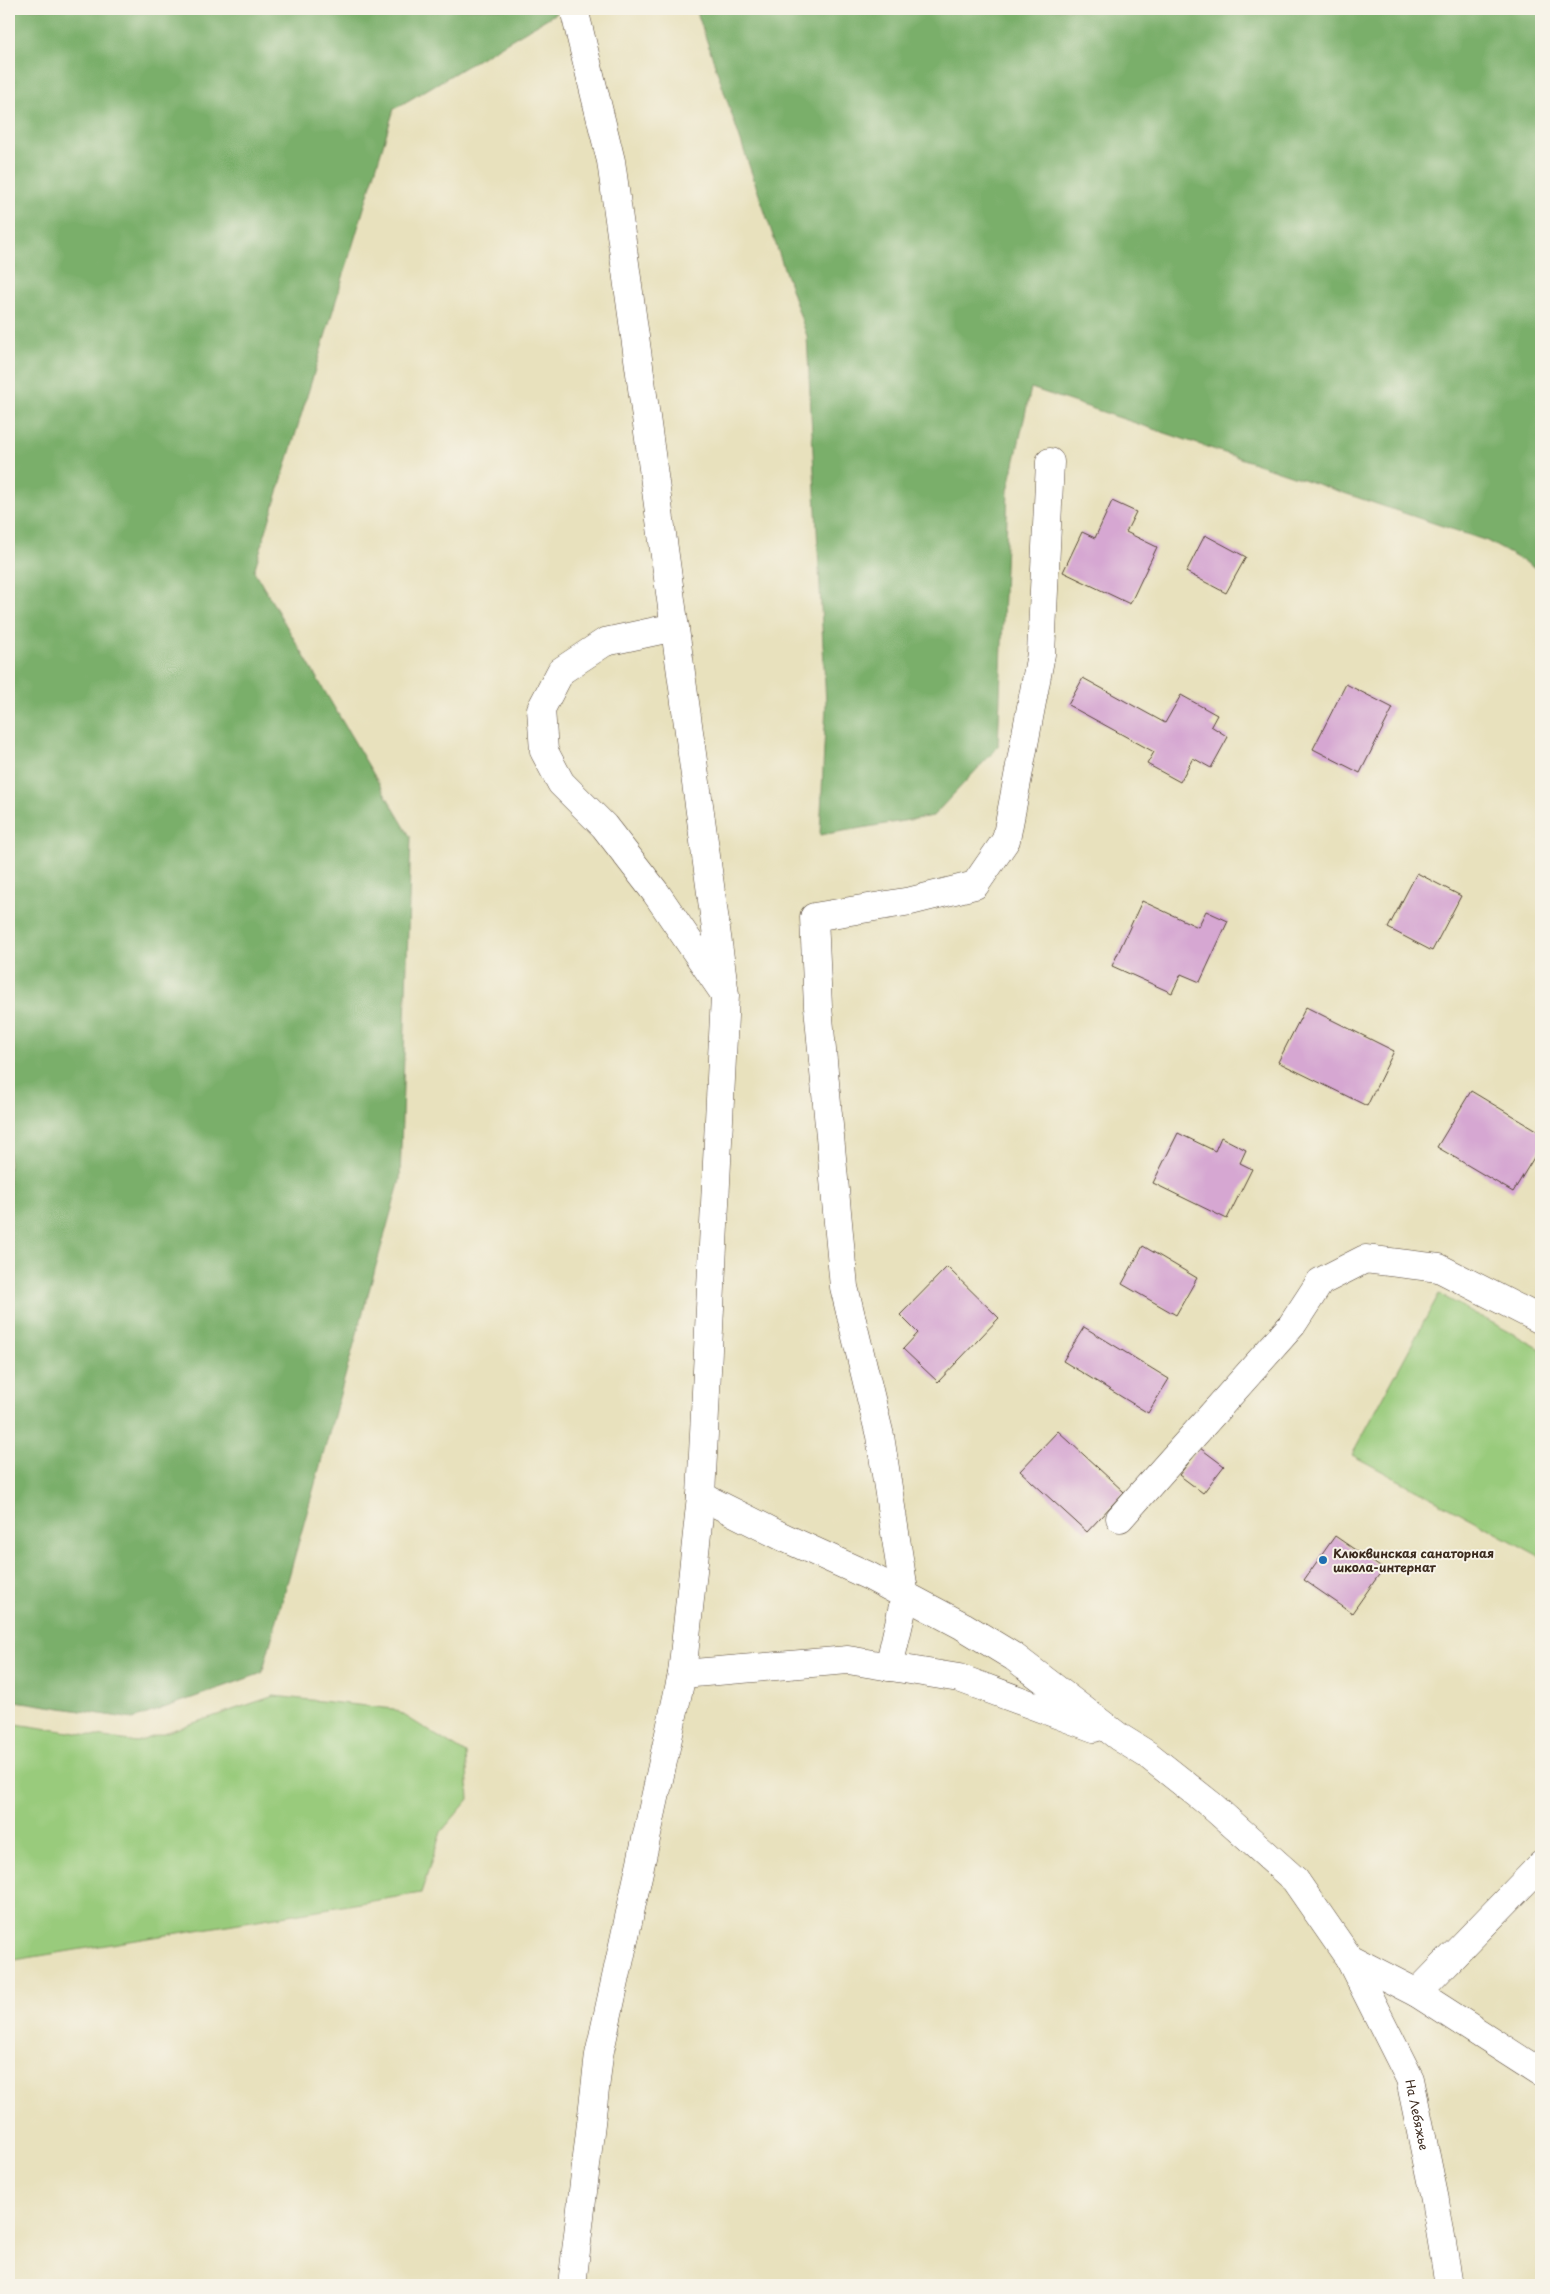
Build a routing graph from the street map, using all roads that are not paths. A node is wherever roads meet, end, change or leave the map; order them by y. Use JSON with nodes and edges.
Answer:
{"nodes":[{"id":1,"x":574,"y":9,"type":"edge"},
{"id":2,"x":1050,"y":462,"type":"dead end"},
{"id":3,"x":675,"y":627,"type":"junction"},
{"id":4,"x":725,"y":995,"type":"junction"},
{"id":5,"x":1541,"y":1320,"type":"edge"},
{"id":6,"x":701,"y":1496,"type":"junction"},
{"id":7,"x":1120,"y":1518,"type":"dead end"},
{"id":8,"x":905,"y":1597,"type":"junction"},
{"id":9,"x":890,"y":1667,"type":"junction"},
{"id":10,"x":682,"y":1674,"type":"junction"},
{"id":11,"x":1119,"y":1737,"type":"junction"},
{"id":12,"x":1541,"y":1865,"type":"edge"},
{"id":13,"x":1350,"y":1958,"type":"junction"},
{"id":14,"x":1417,"y":1993,"type":"junction"},
{"id":15,"x":1541,"y":2073,"type":"edge"},
{"id":16,"x":572,"y":2285,"type":"edge"},
{"id":17,"x":1449,"y":2285,"type":"edge"}],
"edges":[{"from":1,"to":3,"type":"main road"},
{"from":2,"to":8,"type":"main road"},
{"from":3,"to":4,"type":"main road"},
{"from":3,"to":4,"type":"main road"},
{"from":4,"to":6,"type":"main road"},
{"from":5,"to":7,"type":"main road"},
{"from":6,"to":8,"type":"main road"},
{"from":6,"to":10,"type":"main road"},
{"from":8,"to":9,"type":"main road"},
{"from":8,"to":11,"type":"main road"},
{"from":9,"to":10,"type":"main road"},
{"from":9,"to":11,"type":"main road"},
{"from":10,"to":16,"type":"main road"},
{"from":11,"to":13,"type":"main road","name":"На Лебяжье"},
{"from":12,"to":14,"type":"main road"},
{"from":13,"to":14,"type":"main road"},
{"from":13,"to":17,"type":"main road","name":"На Лебяжье"},
{"from":14,"to":15,"type":"main road"}]}
